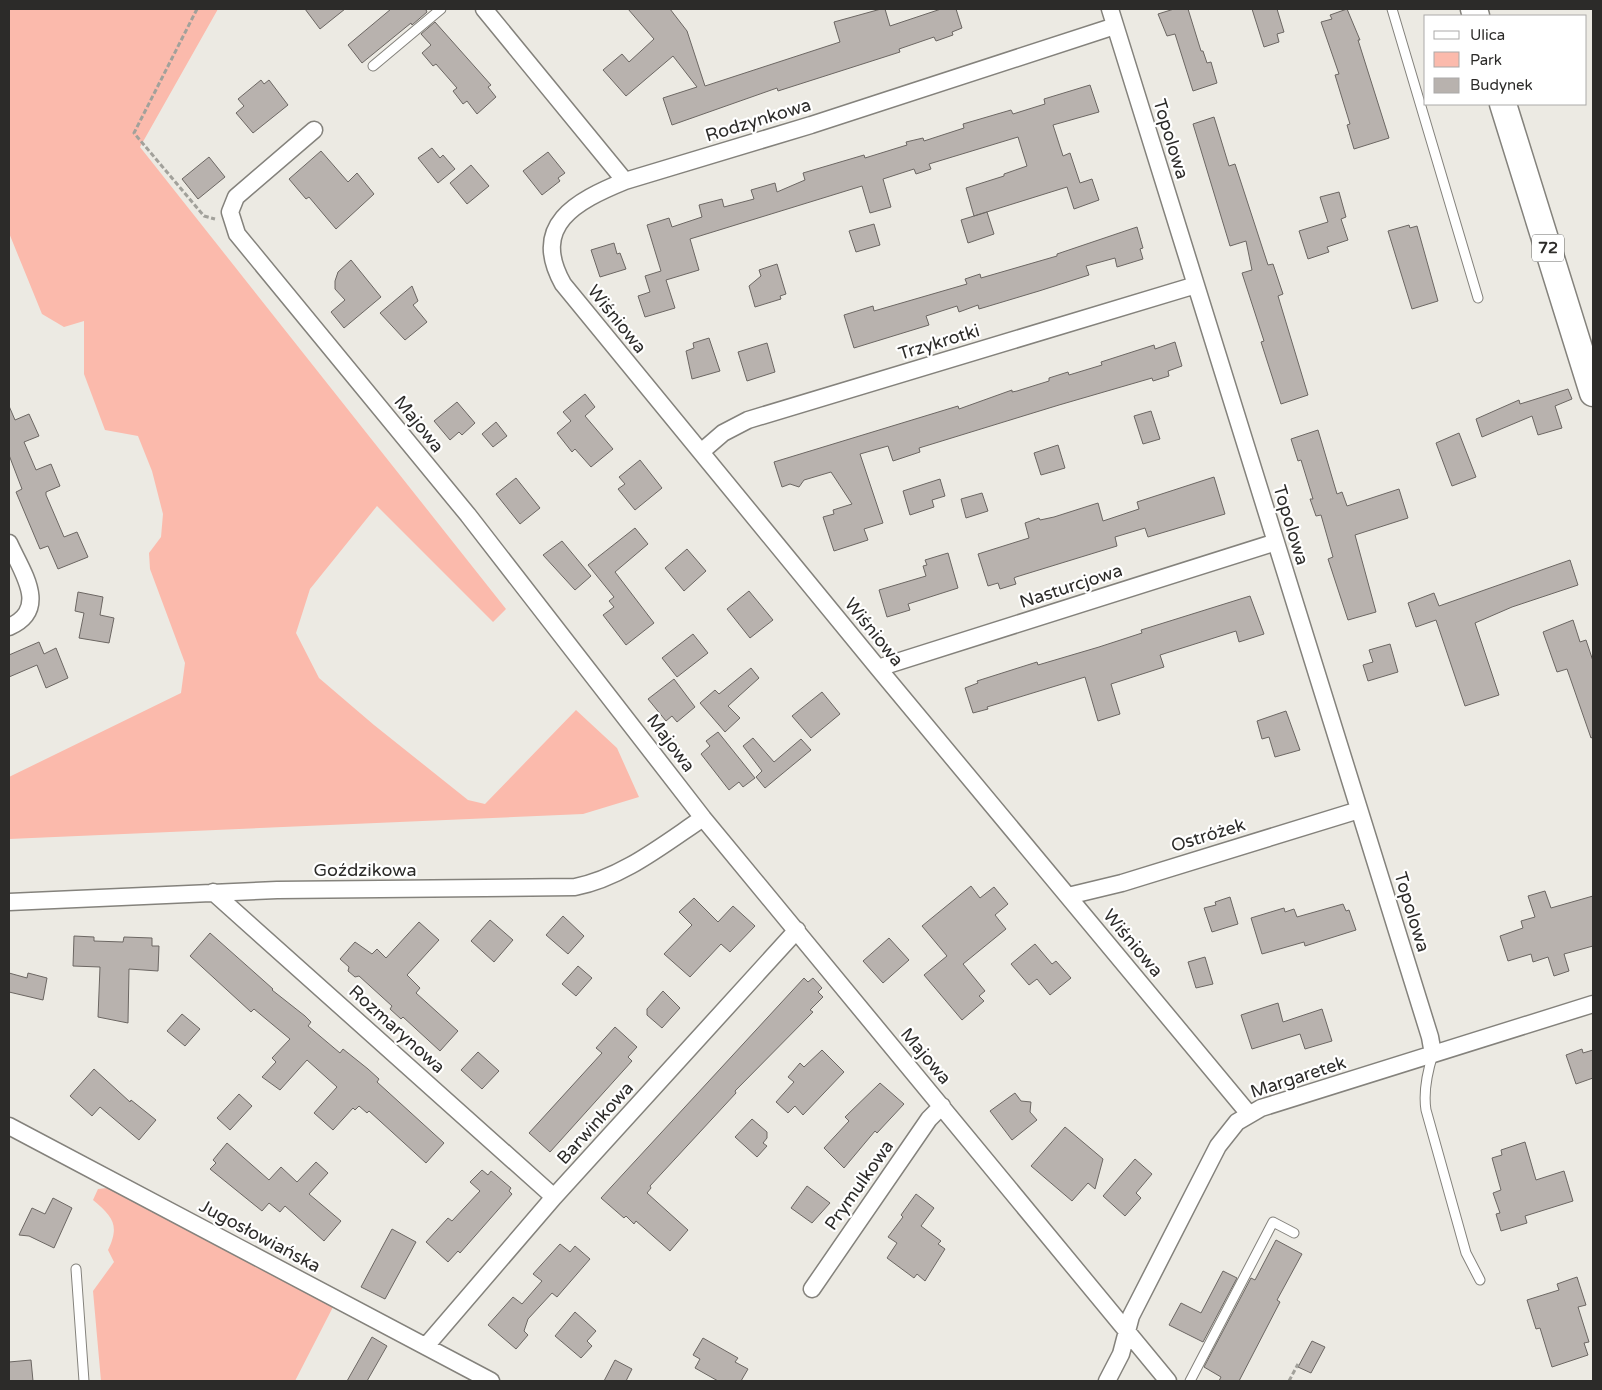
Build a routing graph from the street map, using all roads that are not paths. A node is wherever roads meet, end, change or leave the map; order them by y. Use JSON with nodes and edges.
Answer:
{"nodes":[{"id":1,"x":441,"y":9,"type":"edge"},
{"id":2,"x":484,"y":9,"type":"edge"},
{"id":3,"x":1110,"y":9,"type":"edge"},
{"id":4,"x":1392,"y":9,"type":"edge"},
{"id":5,"x":1115,"y":26,"type":"junction"},
{"id":6,"x":373,"y":66,"type":"dead end"},
{"id":7,"x":1503,"y":105,"type":"edge"},
{"id":8,"x":314,"y":130,"type":"dead end"},
{"id":9,"x":625,"y":182,"type":"junction"},
{"id":10,"x":1196,"y":285,"type":"junction"},
{"id":11,"x":1478,"y":298,"type":"dead end"},
{"id":12,"x":1593,"y":393,"type":"edge"},
{"id":13,"x":700,"y":452,"type":"junction"},
{"id":14,"x":1276,"y":542,"type":"junction"},
{"id":15,"x":9,"y":543,"type":"edge"},
{"id":16,"x":9,"y":627,"type":"edge"},
{"id":17,"x":878,"y":668,"type":"junction"},
{"id":18,"x":1359,"y":810,"type":"junction"},
{"id":19,"x":703,"y":818,"type":"junction"},
{"id":20,"x":213,"y":892,"type":"junction"},
{"id":21,"x":1068,"y":896,"type":"junction"},
{"id":22,"x":9,"y":902,"type":"edge"},
{"id":23,"x":797,"y":930,"type":"junction"},
{"id":24,"x":1593,"y":1004,"type":"edge"},
{"id":25,"x":1433,"y":1054,"type":"junction"},
{"id":26,"x":942,"y":1106,"type":"junction"},
{"id":27,"x":1249,"y":1114,"type":"junction"},
{"id":28,"x":9,"y":1126,"type":"edge"},
{"id":29,"x":554,"y":1197,"type":"junction"},
{"id":30,"x":1294,"y":1233,"type":"dead end"},
{"id":31,"x":76,"y":1269,"type":"dead end"},
{"id":32,"x":1480,"y":1280,"type":"dead end"},
{"id":33,"x":812,"y":1289,"type":"dead end"},
{"id":34,"x":1127,"y":1331,"type":"junction"},
{"id":35,"x":426,"y":1346,"type":"junction"},
{"id":36,"x":84,"y":1381,"type":"edge"},
{"id":37,"x":491,"y":1381,"type":"edge"},
{"id":38,"x":1107,"y":1381,"type":"edge"},
{"id":39,"x":1168,"y":1381,"type":"edge"},
{"id":40,"x":1190,"y":1381,"type":"edge"}],
"edges":[{"from":1,"to":6,"type":"lane"},
{"from":2,"to":9,"type":"street"},
{"from":3,"to":5,"type":"street","name":"Topolowa"},
{"from":4,"to":11,"type":"lane"},
{"from":5,"to":9,"type":"street","name":"Rodzynkowa"},
{"from":5,"to":10,"type":"street","name":"Topolowa"},
{"from":7,"to":12,"type":"main road","number":"72"},
{"from":8,"to":19,"type":"street","name":"Majowa"},
{"from":9,"to":13,"type":"street","name":"Wiśniowa"},
{"from":10,"to":13,"type":"street","name":"Trzykrotki"},
{"from":10,"to":14,"type":"street","name":"Topolowa"},
{"from":13,"to":17,"type":"street","name":"Wiśniowa"},
{"from":14,"to":17,"type":"street","name":"Nasturcjowa"},
{"from":14,"to":18,"type":"street","name":"Topolowa"},
{"from":15,"to":16,"type":"street"},
{"from":17,"to":21,"type":"street","name":"Wiśniowa"},
{"from":18,"to":21,"type":"street","name":"Ostróżek"},
{"from":18,"to":25,"type":"street","name":"Topolowa"},
{"from":19,"to":20,"type":"street","name":"Goździkowa"},
{"from":19,"to":23,"type":"street","name":"Majowa"},
{"from":20,"to":22,"type":"street","name":"Goździkowa"},
{"from":20,"to":29,"type":"street","name":"Rozmarynowa"},
{"from":21,"to":27,"type":"street","name":"Wiśniowa"},
{"from":23,"to":26,"type":"street","name":"Majowa"},
{"from":23,"to":29,"type":"street","name":"Barwinkowa"},
{"from":24,"to":25,"type":"street","name":"Margaretek"},
{"from":25,"to":27,"type":"street","name":"Margaretek"},
{"from":25,"to":32,"type":"lane"},
{"from":26,"to":33,"type":"street","name":"Prymulkowa"},
{"from":26,"to":34,"type":"street","name":"Majowa"},
{"from":27,"to":34,"type":"street","name":"Margaretek"},
{"from":28,"to":35,"type":"street","name":"Jugosłowiańska"},
{"from":29,"to":35,"type":"street","name":"Barwinkowa"},
{"from":30,"to":40,"type":"lane"},
{"from":31,"to":36,"type":"lane"},
{"from":34,"to":38,"type":"street","name":"Margaretek"},
{"from":34,"to":39,"type":"street","name":"Majowa"},
{"from":35,"to":37,"type":"street","name":"Jugosłowiańska"}]}
